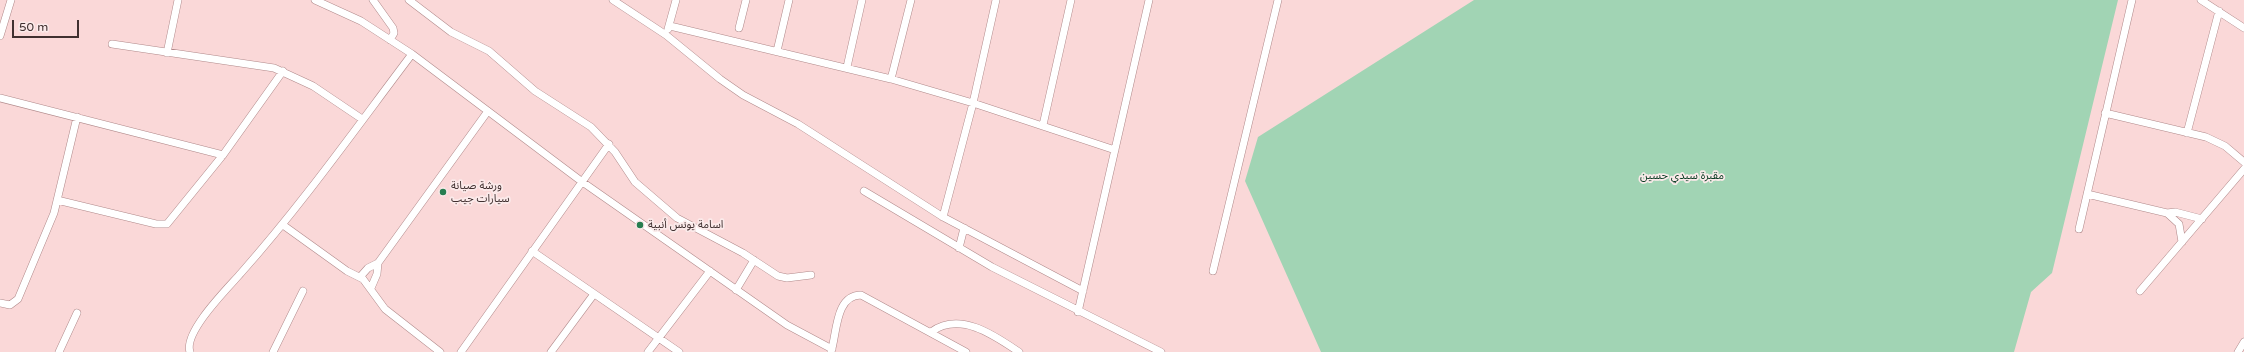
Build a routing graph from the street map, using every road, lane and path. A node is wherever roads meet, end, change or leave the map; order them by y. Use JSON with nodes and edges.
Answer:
{"nodes":[{"id":1,"x":11,"y":0,"type":"edge"},
{"id":2,"x":178,"y":0,"type":"edge"},
{"id":3,"x":315,"y":0,"type":"edge"},
{"id":4,"x":373,"y":0,"type":"edge"},
{"id":5,"x":409,"y":0,"type":"edge"},
{"id":6,"x":613,"y":0,"type":"edge"},
{"id":7,"x":676,"y":0,"type":"edge"},
{"id":8,"x":746,"y":0,"type":"edge"},
{"id":9,"x":789,"y":0,"type":"edge"},
{"id":10,"x":862,"y":0,"type":"edge"},
{"id":11,"x":911,"y":0,"type":"edge"},
{"id":12,"x":996,"y":0,"type":"edge"},
{"id":13,"x":1071,"y":0,"type":"edge"},
{"id":14,"x":1149,"y":0,"type":"edge"},
{"id":15,"x":1278,"y":0,"type":"edge"},
{"id":16,"x":2132,"y":0,"type":"edge"},
{"id":17,"x":2201,"y":0,"type":"edge"},
{"id":18,"x":2219,"y":11,"type":"junction"},
{"id":19,"x":670,"y":26,"type":"junction"},
{"id":20,"x":739,"y":28,"type":"dead end"},
{"id":21,"x":2244,"y":28,"type":"edge"},
{"id":22,"x":666,"y":35,"type":"junction"},
{"id":23,"x":0,"y":36,"type":"edge"},
{"id":24,"x":390,"y":40,"type":"junction"},
{"id":25,"x":112,"y":44,"type":"dead end"},
{"id":26,"x":777,"y":51,"type":"junction"},
{"id":27,"x":167,"y":53,"type":"junction"},
{"id":28,"x":412,"y":54,"type":"junction"},
{"id":29,"x":848,"y":67,"type":"junction"},
{"id":30,"x":283,"y":71,"type":"junction"},
{"id":31,"x":891,"y":79,"type":"junction"},
{"id":32,"x":0,"y":100,"type":"edge"},
{"id":33,"x":973,"y":103,"type":"junction"},
{"id":34,"x":488,"y":111,"type":"junction"},
{"id":35,"x":2106,"y":113,"type":"junction"},
{"id":36,"x":77,"y":117,"type":"junction"},
{"id":37,"x":362,"y":119,"type":"junction"},
{"id":38,"x":1043,"y":125,"type":"junction"},
{"id":39,"x":2187,"y":132,"type":"junction"},
{"id":40,"x":609,"y":144,"type":"junction"},
{"id":41,"x":1115,"y":150,"type":"junction"},
{"id":42,"x":223,"y":155,"type":"junction"},
{"id":43,"x":2244,"y":162,"type":"edge"},
{"id":44,"x":2244,"y":169,"type":"edge"},
{"id":45,"x":581,"y":181,"type":"junction"},
{"id":46,"x":864,"y":191,"type":"dead end"},
{"id":47,"x":2087,"y":194,"type":"junction"},
{"id":48,"x":57,"y":200,"type":"junction"},
{"id":49,"x":2167,"y":213,"type":"junction"},
{"id":50,"x":943,"y":216,"type":"junction"},
{"id":51,"x":2202,"y":219,"type":"junction"},
{"id":52,"x":283,"y":225,"type":"junction"},
{"id":53,"x":964,"y":228,"type":"junction"},
{"id":54,"x":2079,"y":228,"type":"dead end"},
{"id":55,"x":2182,"y":242,"type":"junction"},
{"id":56,"x":959,"y":248,"type":"junction"},
{"id":57,"x":532,"y":251,"type":"junction"},
{"id":58,"x":754,"y":260,"type":"junction"},
{"id":59,"x":378,"y":263,"type":"junction"},
{"id":60,"x":710,"y":271,"type":"junction"},
{"id":61,"x":1213,"y":271,"type":"dead end"},
{"id":62,"x":811,"y":275,"type":"dead end"},
{"id":63,"x":360,"y":277,"type":"junction"},
{"id":64,"x":371,"y":288,"type":"junction"},
{"id":65,"x":736,"y":290,"type":"junction"},
{"id":66,"x":303,"y":291,"type":"dead end"},
{"id":67,"x":1083,"y":291,"type":"junction"},
{"id":68,"x":2140,"y":292,"type":"dead end"},
{"id":69,"x":594,"y":294,"type":"junction"},
{"id":70,"x":0,"y":303,"type":"edge"},
{"id":71,"x":1078,"y":312,"type":"junction"},
{"id":72,"x":77,"y":313,"type":"dead end"},
{"id":73,"x":931,"y":332,"type":"junction"},
{"id":74,"x":659,"y":338,"type":"junction"},
{"id":75,"x":2244,"y":342,"type":"edge"},
{"id":76,"x":832,"y":351,"type":"edge"},
{"id":77,"x":962,"y":351,"type":"edge"},
{"id":78,"x":59,"y":352,"type":"edge"},
{"id":79,"x":190,"y":352,"type":"edge"},
{"id":80,"x":274,"y":352,"type":"edge"},
{"id":81,"x":440,"y":352,"type":"edge"},
{"id":82,"x":461,"y":352,"type":"edge"},
{"id":83,"x":551,"y":352,"type":"edge"},
{"id":84,"x":648,"y":352,"type":"edge"},
{"id":85,"x":679,"y":352,"type":"edge"},
{"id":86,"x":1019,"y":352,"type":"edge"},
{"id":87,"x":1161,"y":352,"type":"edge"},
{"id":88,"x":2238,"y":352,"type":"edge"}],
"edges":[{"from":1,"to":23,"type":"street"},
{"from":2,"to":27,"type":"street"},
{"from":3,"to":24,"type":"street"},
{"from":4,"to":24,"type":"street"},
{"from":5,"to":40,"type":"street"},
{"from":6,"to":22,"type":"street"},
{"from":7,"to":19,"type":"street"},
{"from":8,"to":20,"type":"street"},
{"from":9,"to":26,"type":"street"},
{"from":10,"to":29,"type":"street"},
{"from":11,"to":31,"type":"street"},
{"from":12,"to":33,"type":"street"},
{"from":13,"to":38,"type":"street"},
{"from":14,"to":41,"type":"street"},
{"from":15,"to":61,"type":"street"},
{"from":16,"to":35,"type":"street"},
{"from":17,"to":18,"type":"street"},
{"from":18,"to":21,"type":"street"},
{"from":18,"to":39,"type":"street"},
{"from":19,"to":22,"type":"street"},
{"from":19,"to":26,"type":"street"},
{"from":22,"to":50,"type":"street"},
{"from":24,"to":28,"type":"street"},
{"from":25,"to":27,"type":"street"},
{"from":26,"to":29,"type":"street"},
{"from":27,"to":30,"type":"street"},
{"from":28,"to":34,"type":"street"},
{"from":28,"to":37,"type":"street"},
{"from":29,"to":31,"type":"street"},
{"from":30,"to":37,"type":"street"},
{"from":30,"to":42,"type":"street"},
{"from":31,"to":33,"type":"street"},
{"from":32,"to":36,"type":"street"},
{"from":33,"to":38,"type":"street"},
{"from":33,"to":50,"type":"street"},
{"from":34,"to":45,"type":"street"},
{"from":34,"to":59,"type":"street"},
{"from":35,"to":39,"type":"street"},
{"from":35,"to":47,"type":"street"},
{"from":36,"to":42,"type":"street"},
{"from":36,"to":48,"type":"street"},
{"from":37,"to":52,"type":"street"},
{"from":38,"to":41,"type":"street"},
{"from":39,"to":43,"type":"street"},
{"from":40,"to":45,"type":"street"},
{"from":40,"to":58,"type":"street"},
{"from":41,"to":67,"type":"street"},
{"from":42,"to":48,"type":"street"},
{"from":44,"to":51,"type":"street"},
{"from":45,"to":57,"type":"street"},
{"from":45,"to":60,"type":"street"},
{"from":46,"to":56,"type":"street"},
{"from":47,"to":49,"type":"street"},
{"from":47,"to":54,"type":"street"},
{"from":48,"to":70,"type":"street"},
{"from":49,"to":51,"type":"street"},
{"from":49,"to":55,"type":"street"},
{"from":50,"to":53,"type":"street"},
{"from":51,"to":55,"type":"street"},
{"from":52,"to":63,"type":"street"},
{"from":52,"to":79,"type":"street"},
{"from":53,"to":56,"type":"street"},
{"from":53,"to":67,"type":"street"},
{"from":55,"to":68,"type":"street"},
{"from":56,"to":71,"type":"street"},
{"from":57,"to":69,"type":"street"},
{"from":57,"to":82,"type":"street"},
{"from":58,"to":62,"type":"street"},
{"from":58,"to":65,"type":"street"},
{"from":59,"to":63,"type":"street"},
{"from":59,"to":64,"type":"street"},
{"from":60,"to":65,"type":"street"},
{"from":60,"to":74,"type":"street"},
{"from":63,"to":64,"type":"street"},
{"from":64,"to":81,"type":"street"},
{"from":65,"to":76,"type":"street"},
{"from":66,"to":80,"type":"street"},
{"from":67,"to":71,"type":"street"},
{"from":69,"to":74,"type":"street"},
{"from":69,"to":83,"type":"street"},
{"from":71,"to":87,"type":"street"},
{"from":72,"to":78,"type":"street"},
{"from":73,"to":76,"type":"street"},
{"from":73,"to":77,"type":"street"},
{"from":73,"to":86,"type":"street"},
{"from":74,"to":84,"type":"street"},
{"from":74,"to":85,"type":"street"},
{"from":75,"to":88,"type":"street"}]}
